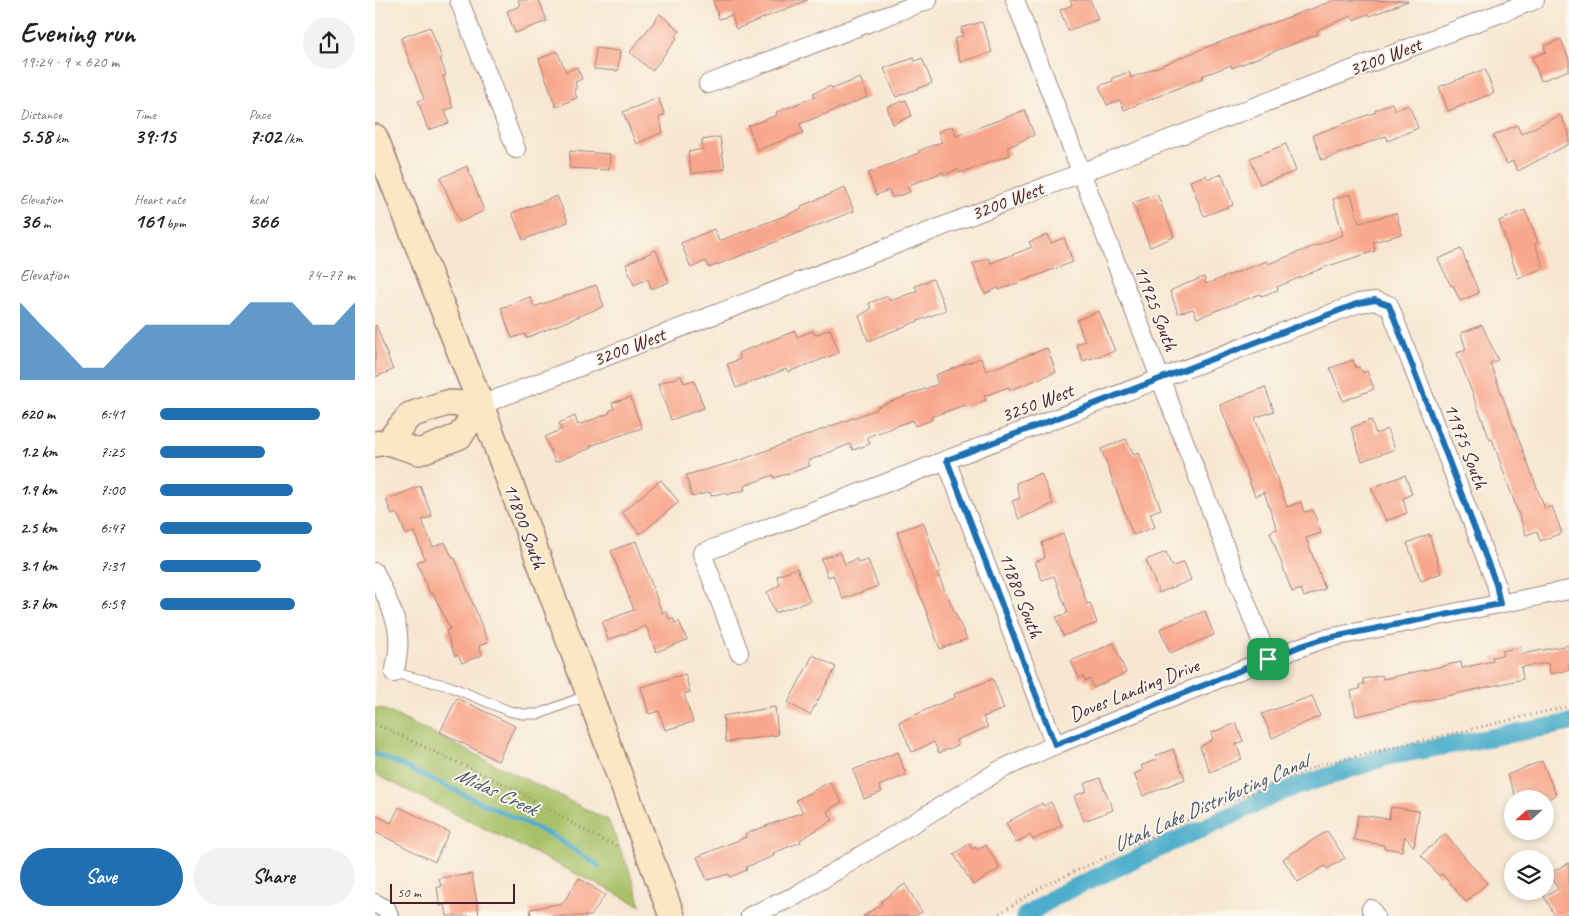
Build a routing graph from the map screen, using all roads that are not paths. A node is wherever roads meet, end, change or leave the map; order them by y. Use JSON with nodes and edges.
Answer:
{"nodes":[{"id":1,"x":459,"y":0,"type":"edge"},
{"id":2,"x":928,"y":0,"type":"edge"},
{"id":3,"x":1015,"y":0,"type":"edge"},
{"id":4,"x":1535,"y":0,"type":"edge"},
{"id":5,"x":708,"y":84,"type":"dead end"},
{"id":6,"x":375,"y":137,"type":"edge"},
{"id":7,"x":516,"y":149,"type":"dead end"},
{"id":8,"x":1081,"y":172,"type":"junction"},
{"id":9,"x":1389,"y":305,"type":"joint"},
{"id":10,"x":1161,"y":379,"type":"junction"},
{"id":11,"x":481,"y":405,"type":"junction"},
{"id":12,"x":381,"y":443,"type":"edge"},
{"id":13,"x":947,"y":460,"type":"junction"},
{"id":14,"x":375,"y":572,"type":"edge"},
{"id":15,"x":1569,"y":590,"type":"edge"},
{"id":16,"x":1500,"y":604,"type":"junction"},
{"id":17,"x":739,"y":652,"type":"dead end"},
{"id":18,"x":1268,"y":659,"type":"junction"},
{"id":19,"x":394,"y":673,"type":"joint"},
{"id":20,"x":588,"y":695,"type":"junction"},
{"id":21,"x":1055,"y":745,"type":"junction"},
{"id":22,"x":375,"y":903,"type":"edge"},
{"id":23,"x":389,"y":916,"type":"edge"},
{"id":24,"x":672,"y":916,"type":"edge"},
{"id":25,"x":750,"y":916,"type":"edge"}],
"edges":[{"from":1,"to":7,"type":"street"},
{"from":2,"to":5,"type":"street"},
{"from":3,"to":8,"type":"street","name":"11925 South"},
{"from":4,"to":8,"type":"street","name":"3200 West"},
{"from":6,"to":11,"type":"main road","name":"11800 South"},
{"from":8,"to":10,"type":"street","name":"11925 South"},
{"from":8,"to":11,"type":"street","name":"3200 West"},
{"from":9,"to":10,"type":"street","name":"3250 West"},
{"from":9,"to":16,"type":"street","name":"11975 South"},
{"from":10,"to":13,"type":"street","name":"3250 West"},
{"from":10,"to":18,"type":"street","name":"11925 South"},
{"from":11,"to":12,"type":"main road","name":"3200 West"},
{"from":11,"to":12,"type":"main road","name":"3200 West"},
{"from":11,"to":20,"type":"main road","name":"11800 South"},
{"from":13,"to":17,"type":"street","name":"3250 West"},
{"from":13,"to":21,"type":"street","name":"11880 South"},
{"from":14,"to":19,"type":"street"},
{"from":15,"to":16,"type":"street","name":"Doves Landing Drive"},
{"from":16,"to":18,"type":"street","name":"Doves Landing Drive"},
{"from":18,"to":21,"type":"street","name":"Doves Landing Drive"},
{"from":19,"to":20,"type":"lane"},
{"from":20,"to":24,"type":"main road","name":"11800 South"},
{"from":21,"to":25,"type":"street","name":"Doves Landing Drive"},
{"from":22,"to":23,"type":"street"}]}
